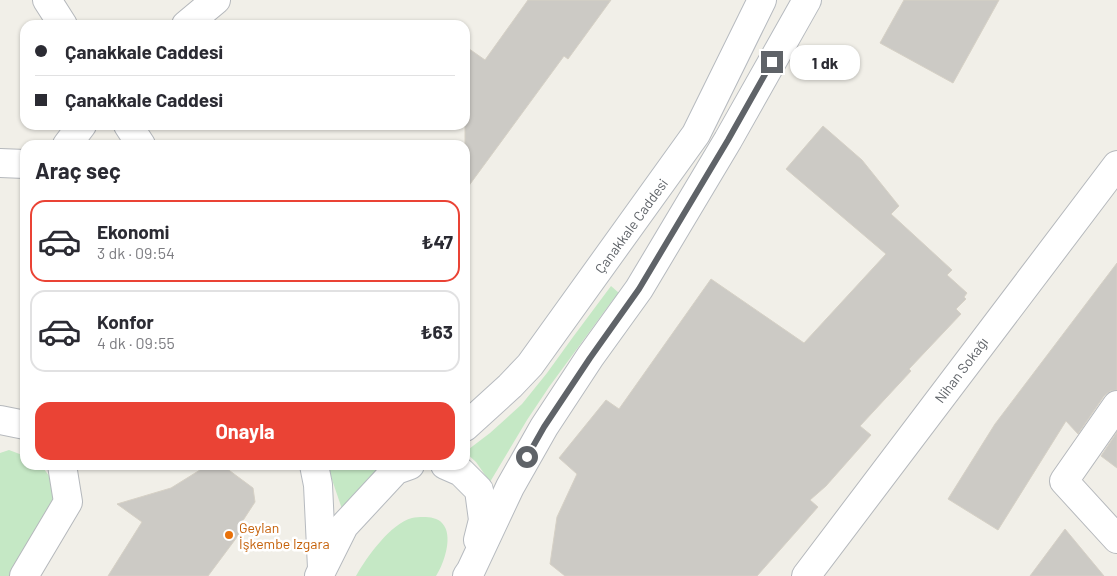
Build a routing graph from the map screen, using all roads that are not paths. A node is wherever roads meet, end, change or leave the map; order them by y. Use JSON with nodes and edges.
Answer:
{"nodes":[{"id":1,"x":47,"y":0,"type":"edge"},
{"id":2,"x":216,"y":0,"type":"edge"},
{"id":3,"x":762,"y":0,"type":"edge"},
{"id":4,"x":807,"y":0,"type":"edge"},
{"id":5,"x":60,"y":20,"type":"edge"},
{"id":6,"x":192,"y":20,"type":"edge"},
{"id":7,"x":1117,"y":165,"type":"edge"},
{"id":8,"x":1117,"y":405,"type":"edge"},
{"id":9,"x":0,"y":420,"type":"edge"},
{"id":10,"x":470,"y":422,"type":"edge"},
{"id":11,"x":20,"y":423,"type":"edge"},
{"id":12,"x":63,"y":470,"type":"edge"},
{"id":13,"x":315,"y":470,"type":"edge"},
{"id":14,"x":396,"y":470,"type":"edge"},
{"id":15,"x":456,"y":470,"type":"edge"},
{"id":16,"x":1117,"y":539,"type":"edge"},
{"id":17,"x":470,"y":574,"type":"edge"},
{"id":18,"x":321,"y":575,"type":"edge"},
{"id":19,"x":24,"y":576,"type":"edge"},
{"id":20,"x":806,"y":576,"type":"edge"}],
"edges":[{"from":1,"to":5,"type":"main road"},
{"from":2,"to":6,"type":"main road"},
{"from":3,"to":10,"type":"main road","name":"Çanakkale Caddesi"},
{"from":4,"to":17,"type":"main road"},
{"from":7,"to":20,"type":"main road","name":"Nihan Sokağı"},
{"from":8,"to":16,"type":"main road"},
{"from":9,"to":11,"type":"main road"},
{"from":12,"to":19,"type":"main road"},
{"from":13,"to":18,"type":"main road"},
{"from":14,"to":18,"type":"main road"},
{"from":15,"to":17,"type":"main road"}]}
